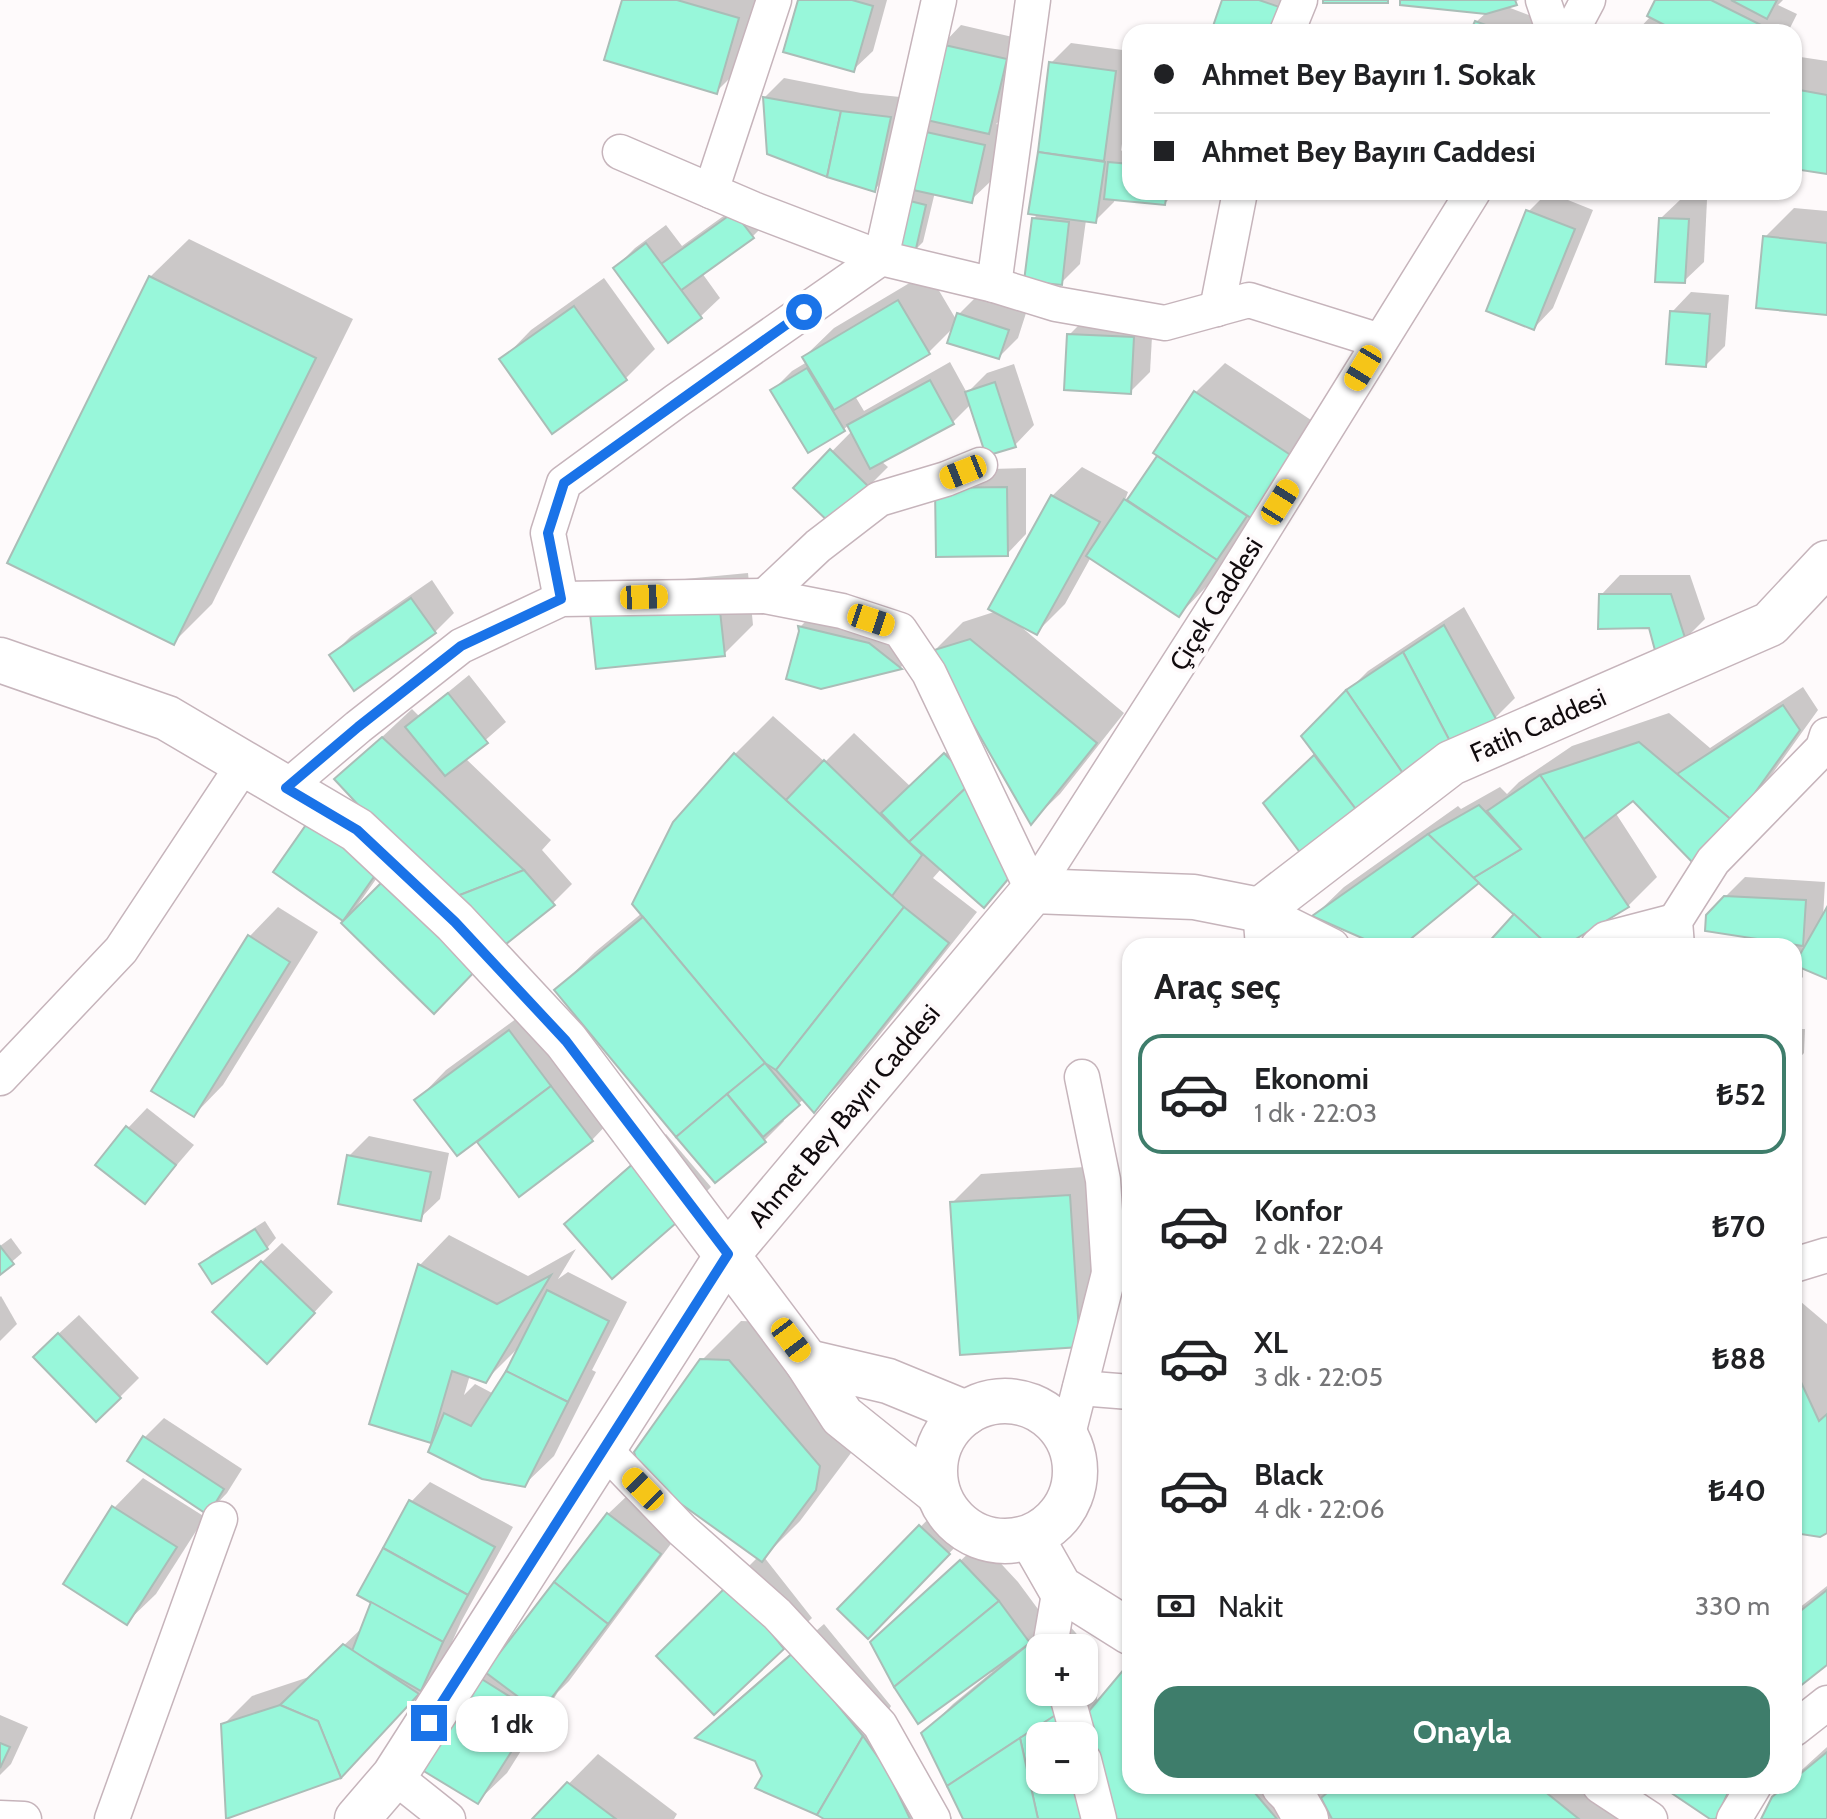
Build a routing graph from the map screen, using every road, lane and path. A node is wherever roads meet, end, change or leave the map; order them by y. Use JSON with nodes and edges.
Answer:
{"nodes":[{"id":1,"x":774,"y":0,"type":"edge"},
{"id":2,"x":939,"y":0,"type":"edge"},
{"id":3,"x":1033,"y":0,"type":"edge"},
{"id":4,"x":1300,"y":0,"type":"edge"},
{"id":5,"x":1543,"y":0,"type":"edge"},
{"id":6,"x":1588,"y":0,"type":"edge"},
{"id":7,"x":1290,"y":24,"type":"edge"},
{"id":8,"x":1551,"y":24,"type":"edge"},
{"id":9,"x":1575,"y":24,"type":"edge"},
{"id":10,"x":620,"y":152,"type":"dead end"},
{"id":11,"x":711,"y":191,"type":"junction"},
{"id":12,"x":1238,"y":200,"type":"edge"},
{"id":13,"x":1468,"y":200,"type":"edge"},
{"id":14,"x":881,"y":258,"type":"junction"},
{"id":15,"x":994,"y":285,"type":"junction"},
{"id":16,"x":1217,"y":309,"type":"junction"},
{"id":17,"x":1380,"y":341,"type":"junction"},
{"id":18,"x":980,"y":465,"type":"dead end"},
{"id":19,"x":1827,"y":563,"type":"edge"},
{"id":20,"x":765,"y":596,"type":"junction"},
{"id":21,"x":561,"y":599,"type":"junction"},
{"id":22,"x":0,"y":660,"type":"edge"},
{"id":23,"x":1827,"y":735,"type":"edge"},
{"id":24,"x":244,"y":764,"type":"junction"},
{"id":25,"x":286,"y":788,"type":"junction"},
{"id":26,"x":1033,"y":891,"type":"junction"},
{"id":27,"x":1261,"y":928,"type":"edge"},
{"id":28,"x":1676,"y":934,"type":"edge"},
{"id":29,"x":1300,"y":938,"type":"edge"},
{"id":30,"x":1620,"y":938,"type":"edge"},
{"id":31,"x":1082,"y":1077,"type":"dead end"},
{"id":32,"x":0,"y":1078,"type":"edge"},
{"id":33,"x":1122,"y":1252,"type":"edge"},
{"id":34,"x":728,"y":1254,"type":"junction"},
{"id":35,"x":1827,"y":1255,"type":"edge"},
{"id":36,"x":1802,"y":1263,"type":"edge"},
{"id":37,"x":1109,"y":1273,"type":"junction"},
{"id":38,"x":807,"y":1362,"type":"junction"},
{"id":39,"x":1080,"y":1388,"type":"junction"},
{"id":40,"x":1122,"y":1391,"type":"edge"},
{"id":41,"x":966,"y":1413,"type":"junction"},
{"id":42,"x":1067,"y":1438,"type":"junction"},
{"id":43,"x":604,"y":1449,"type":"junction"},
{"id":44,"x":938,"y":1493,"type":"junction"},
{"id":45,"x":220,"y":1519,"type":"dead end"},
{"id":46,"x":1031,"y":1537,"type":"junction"},
{"id":47,"x":1060,"y":1588,"type":"junction"},
{"id":48,"x":1122,"y":1627,"type":"edge"},
{"id":49,"x":1052,"y":1634,"type":"edge"},
{"id":50,"x":1827,"y":1703,"type":"edge"},
{"id":51,"x":1802,"y":1723,"type":"edge"},
{"id":52,"x":394,"y":1776,"type":"junction"},
{"id":53,"x":1093,"y":1794,"type":"edge"},
{"id":54,"x":1612,"y":1794,"type":"edge"},
{"id":55,"x":1749,"y":1794,"type":"edge"},
{"id":56,"x":0,"y":1818,"type":"edge"},
{"id":57,"x":24,"y":1819,"type":"edge"},
{"id":58,"x":112,"y":1819,"type":"edge"},
{"id":59,"x":357,"y":1819,"type":"edge"},
{"id":60,"x":448,"y":1819,"type":"edge"},
{"id":61,"x":933,"y":1819,"type":"edge"},
{"id":62,"x":1099,"y":1819,"type":"edge"},
{"id":63,"x":1650,"y":1819,"type":"edge"},
{"id":64,"x":1734,"y":1819,"type":"edge"}],
"edges":[{"from":1,"to":11,"type":"street"},
{"from":2,"to":14,"type":"street"},
{"from":3,"to":15,"type":"street"},
{"from":4,"to":7,"type":"street"},
{"from":5,"to":8,"type":"street"},
{"from":6,"to":9,"type":"street"},
{"from":10,"to":11,"type":"street"},
{"from":11,"to":14,"type":"street"},
{"from":12,"to":16,"type":"street"},
{"from":13,"to":17,"type":"street","name":"Çiçek Caddesi"},
{"from":14,"to":15,"type":"street"},
{"from":14,"to":21,"type":"street"},
{"from":15,"to":16,"type":"street"},
{"from":16,"to":17,"type":"street"},
{"from":17,"to":26,"type":"street","name":"Çiçek Caddesi"},
{"from":18,"to":20,"type":"street"},
{"from":19,"to":27,"type":"street","name":"Fatih Caddesi"},
{"from":20,"to":21,"type":"street"},
{"from":20,"to":26,"type":"street"},
{"from":21,"to":25,"type":"street"},
{"from":22,"to":24,"type":"street"},
{"from":23,"to":28,"type":"street"},
{"from":24,"to":25,"type":"street"},
{"from":24,"to":32,"type":"street"},
{"from":25,"to":34,"type":"street"},
{"from":26,"to":27,"type":"street"},
{"from":26,"to":34,"type":"street","name":"Ahmet Bey Bayırı Caddesi"},
{"from":27,"to":29,"type":"street"},
{"from":28,"to":30,"type":"street"},
{"from":31,"to":37,"type":"street"},
{"from":33,"to":37,"type":"street"},
{"from":34,"to":38,"type":"street"},
{"from":34,"to":43,"type":"street","name":"Ahmet Bey Bayırı Caddesi"},
{"from":35,"to":36,"type":"street"},
{"from":37,"to":39,"type":"street"},
{"from":38,"to":41,"type":"street"},
{"from":38,"to":44,"type":"street"},
{"from":39,"to":40,"type":"street"},
{"from":39,"to":42,"type":"street"},
{"from":41,"to":42,"type":"street"},
{"from":41,"to":44,"type":"street"},
{"from":42,"to":46,"type":"street"},
{"from":43,"to":52,"type":"street","name":"Ahmet Bey Bayırı Caddesi"},
{"from":43,"to":61,"type":"street"},
{"from":44,"to":46,"type":"street"},
{"from":45,"to":58,"type":"street"},
{"from":46,"to":47,"type":"street"},
{"from":47,"to":48,"type":"street"},
{"from":47,"to":49,"type":"street"},
{"from":50,"to":51,"type":"street"},
{"from":52,"to":59,"type":"street","name":"Ahmet Bey Bayırı Caddesi"},
{"from":52,"to":60,"type":"street"},
{"from":53,"to":62,"type":"street"},
{"from":54,"to":63,"type":"street"},
{"from":55,"to":64,"type":"street"},
{"from":56,"to":57,"type":"street"}]}
